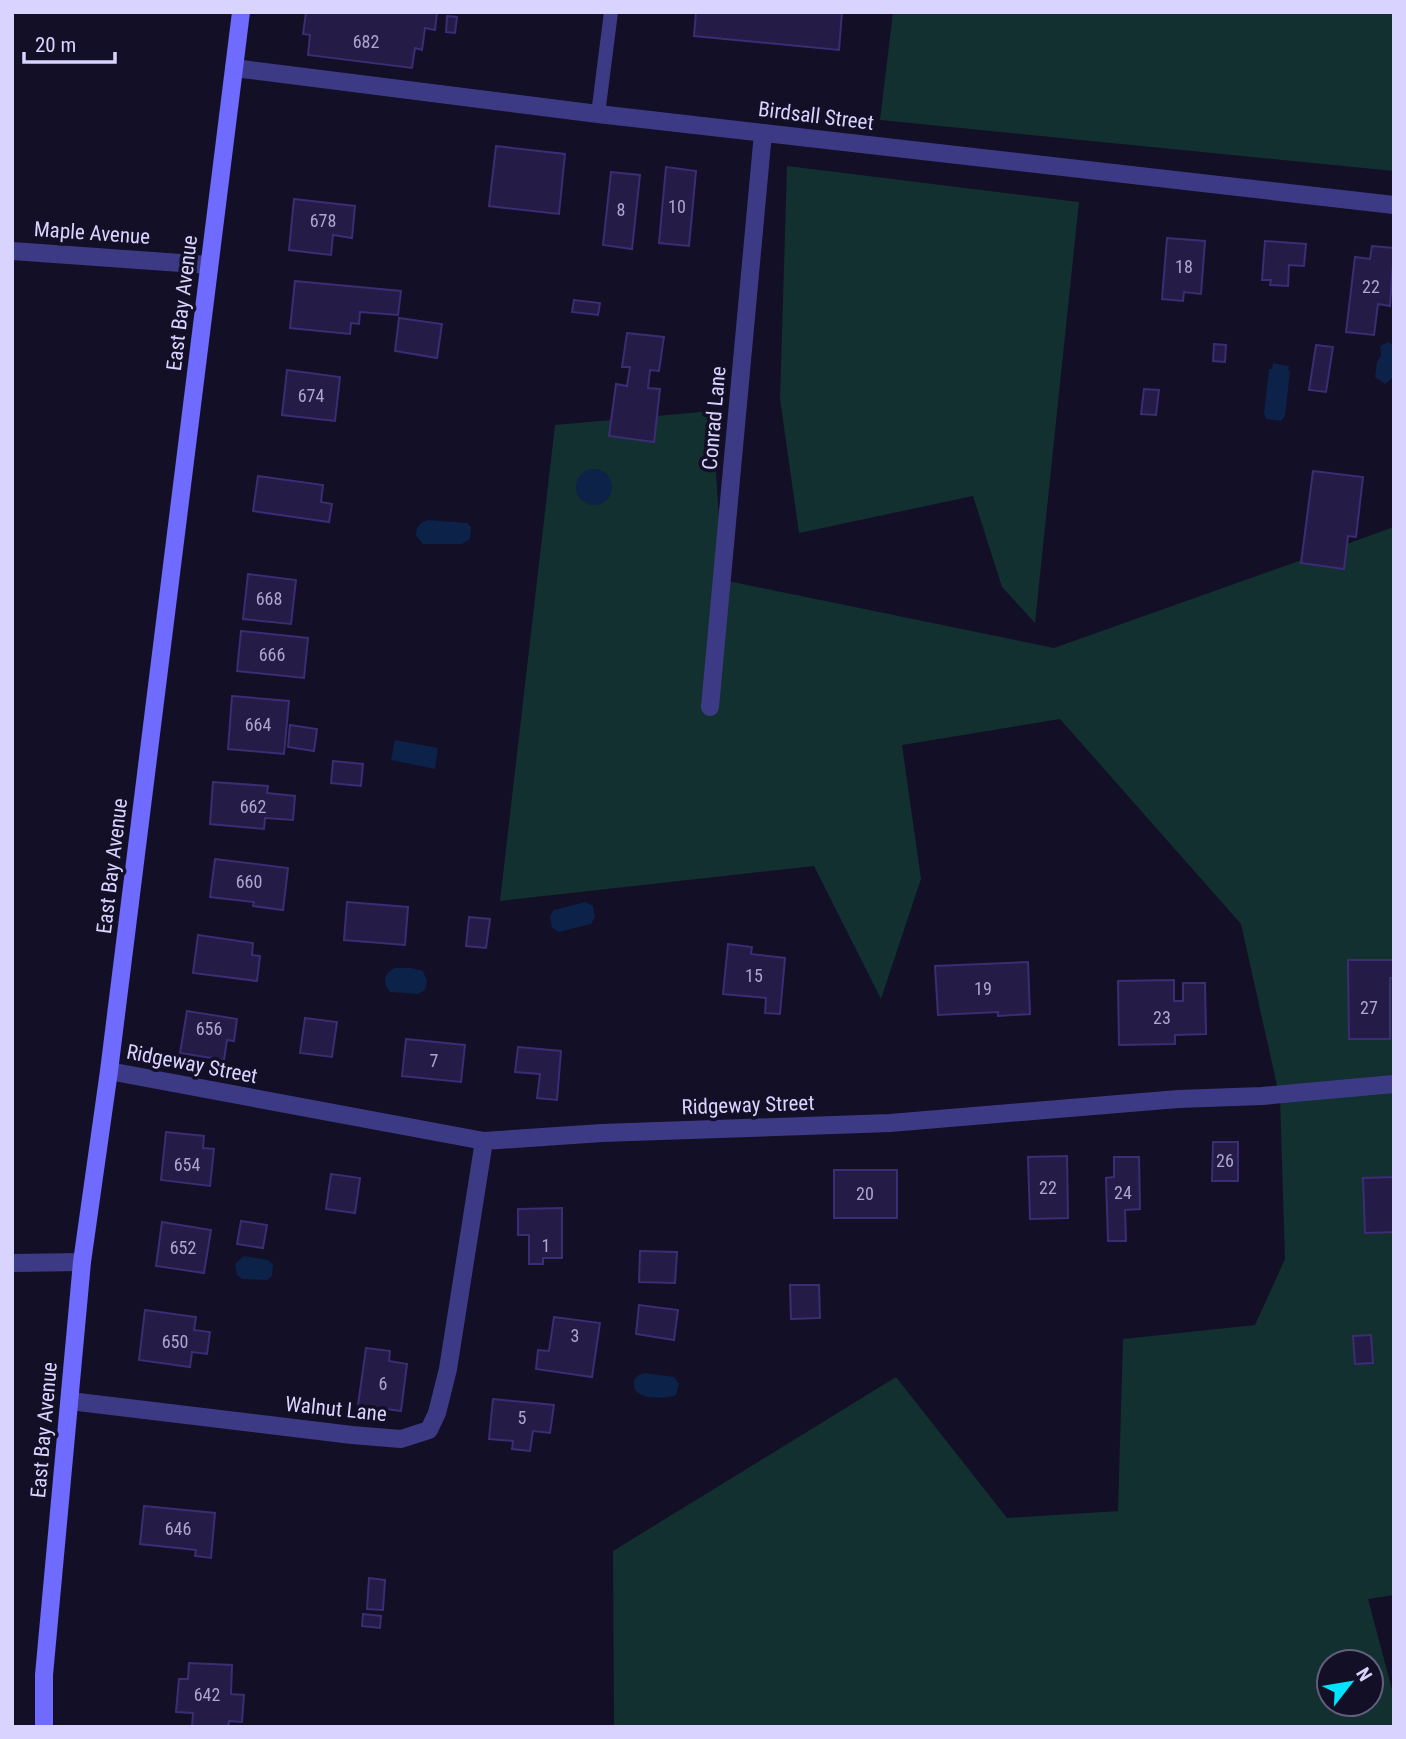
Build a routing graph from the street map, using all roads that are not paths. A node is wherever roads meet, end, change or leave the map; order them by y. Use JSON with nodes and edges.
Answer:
{"nodes":[{"id":1,"x":241,"y":12,"type":"edge"},
{"id":2,"x":611,"y":12,"type":"edge"},
{"id":3,"x":234,"y":68,"type":"junction"},
{"id":4,"x":598,"y":114,"type":"junction"},
{"id":5,"x":763,"y":133,"type":"junction"},
{"id":6,"x":1394,"y":205,"type":"edge"},
{"id":7,"x":12,"y":251,"type":"edge"},
{"id":8,"x":209,"y":265,"type":"junction"},
{"id":9,"x":710,"y":706,"type":"dead end"},
{"id":10,"x":109,"y":1071,"type":"junction"},
{"id":11,"x":1394,"y":1084,"type":"edge"},
{"id":12,"x":484,"y":1141,"type":"junction"},
{"id":13,"x":82,"y":1262,"type":"junction"},
{"id":14,"x":12,"y":1263,"type":"edge"},
{"id":15,"x":70,"y":1401,"type":"junction"},
{"id":16,"x":44,"y":1727,"type":"edge"}],
"edges":[{"from":1,"to":3,"type":"street","name":"East Bay Avenue"},
{"from":2,"to":4,"type":"lane"},
{"from":3,"to":4,"type":"street","name":"Birdsall Street"},
{"from":3,"to":8,"type":"street","name":"East Bay Avenue"},
{"from":4,"to":5,"type":"street","name":"Birdsall Street"},
{"from":5,"to":6,"type":"street","name":"Birdsall Street"},
{"from":5,"to":9,"type":"street","name":"Conrad Lane"},
{"from":7,"to":8,"type":"street","name":"Maple Avenue"},
{"from":8,"to":10,"type":"street","name":"East Bay Avenue"},
{"from":10,"to":12,"type":"street","name":"Ridgeway Street"},
{"from":10,"to":13,"type":"street","name":"East Bay Avenue"},
{"from":11,"to":12,"type":"street","name":"Ridgeway Street"},
{"from":12,"to":15,"type":"street","name":"Walnut Lane"},
{"from":13,"to":14,"type":"street"},
{"from":13,"to":15,"type":"street","name":"East Bay Avenue"},
{"from":15,"to":16,"type":"street","name":"East Bay Avenue"}]}
